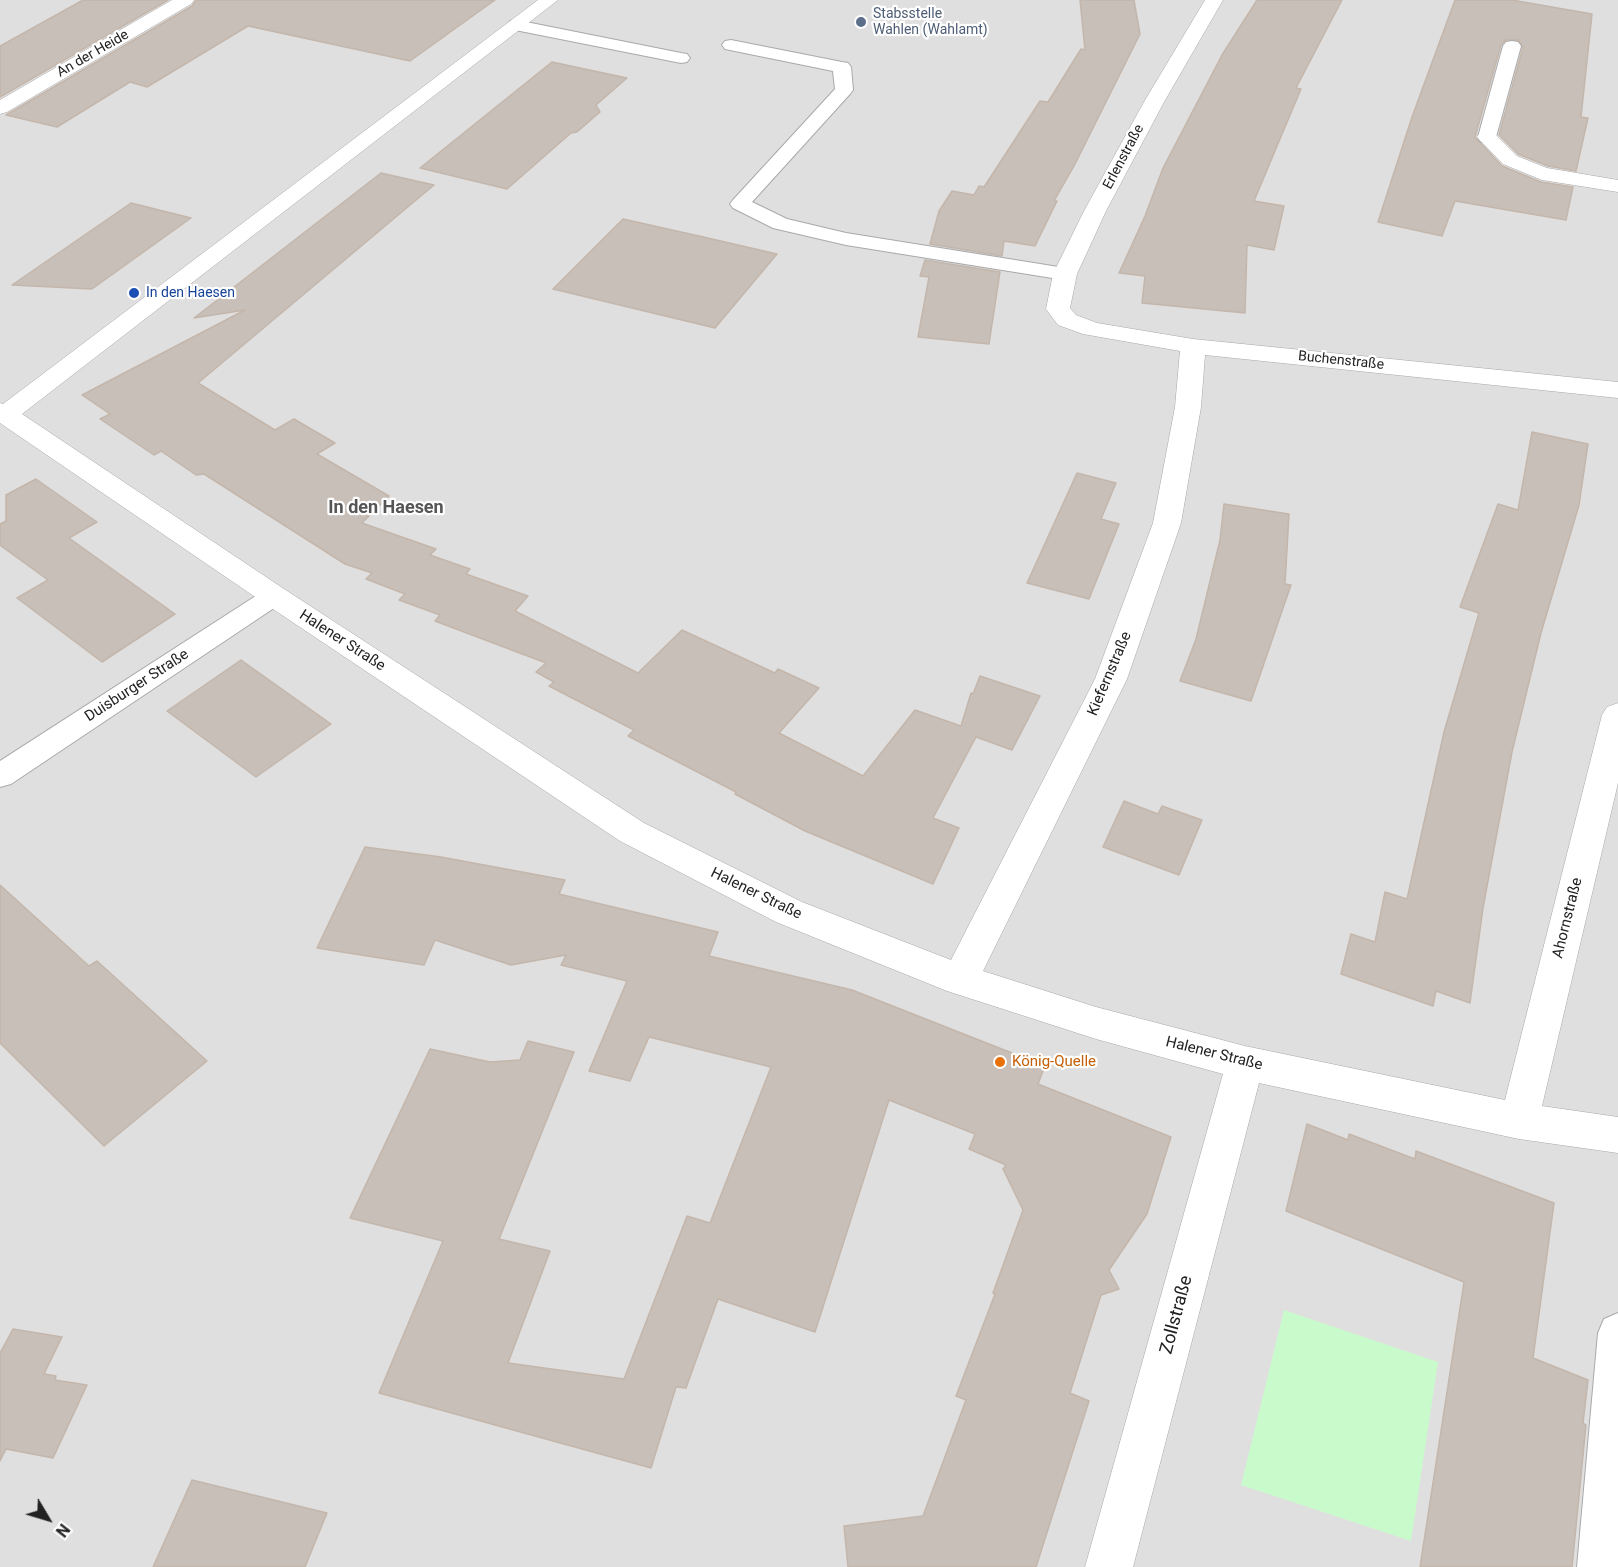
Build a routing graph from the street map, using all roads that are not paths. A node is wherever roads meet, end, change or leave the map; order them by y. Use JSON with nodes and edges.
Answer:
{"nodes":[{"id":1,"x":183,"y":0,"type":"edge"},
{"id":2,"x":549,"y":0,"type":"edge"},
{"id":3,"x":1214,"y":0,"type":"edge"},
{"id":4,"x":516,"y":25,"type":"junction"},
{"id":5,"x":731,"y":45,"type":"dead end"},
{"id":6,"x":1512,"y":46,"type":"dead end"},
{"id":7,"x":681,"y":58,"type":"dead end"},
{"id":8,"x":0,"y":108,"type":"edge"},
{"id":9,"x":1487,"y":136,"type":"joint"},
{"id":10,"x":1618,"y":186,"type":"edge"},
{"id":11,"x":1065,"y":274,"type":"junction"},
{"id":12,"x":1067,"y":320,"type":"joint"},
{"id":13,"x":1192,"y":346,"type":"junction"},
{"id":14,"x":1618,"y":390,"type":"edge"},
{"id":15,"x":3,"y":413,"type":"edge"},
{"id":16,"x":274,"y":596,"type":"junction"},
{"id":17,"x":1618,"y":715,"type":"edge"},
{"id":18,"x":0,"y":776,"type":"edge"},
{"id":19,"x":960,"y":980,"type":"junction"},
{"id":20,"x":1245,"y":1063,"type":"junction"},
{"id":21,"x":1519,"y":1121,"type":"junction"},
{"id":22,"x":1618,"y":1135,"type":"edge"},
{"id":23,"x":1618,"y":1333,"type":"edge"},
{"id":24,"x":1109,"y":1567,"type":"edge"},
{"id":25,"x":1599,"y":1567,"type":"edge"}],
"edges":[{"from":1,"to":8,"type":"street","name":"An der Heide"},
{"from":2,"to":4,"type":"street"},
{"from":3,"to":11,"type":"street","name":"Erlenstraße"},
{"from":4,"to":7,"type":"lane"},
{"from":4,"to":15,"type":"street"},
{"from":5,"to":11,"type":"lane"},
{"from":6,"to":9,"type":"lane"},
{"from":9,"to":10,"type":"street"},
{"from":11,"to":12,"type":"street","name":"Erlenstraße"},
{"from":12,"to":13,"type":"street","name":"Buchenstraße"},
{"from":13,"to":14,"type":"street","name":"Buchenstraße"},
{"from":13,"to":19,"type":"street","name":"Kiefernstraße"},
{"from":15,"to":16,"type":"street","name":"Halener Straße"},
{"from":16,"to":18,"type":"lane","name":"Duisburger Straße"},
{"from":16,"to":19,"type":"street","name":"Halener Straße"},
{"from":17,"to":21,"type":"street","name":"Ahornstraße"},
{"from":19,"to":20,"type":"street","name":"Halener Straße"},
{"from":20,"to":21,"type":"street","name":"Halener Straße"},
{"from":20,"to":24,"type":"street","name":"Zollstraße"},
{"from":21,"to":22,"type":"street","name":"Halener Straße"},
{"from":23,"to":25,"type":"lane"}]}
